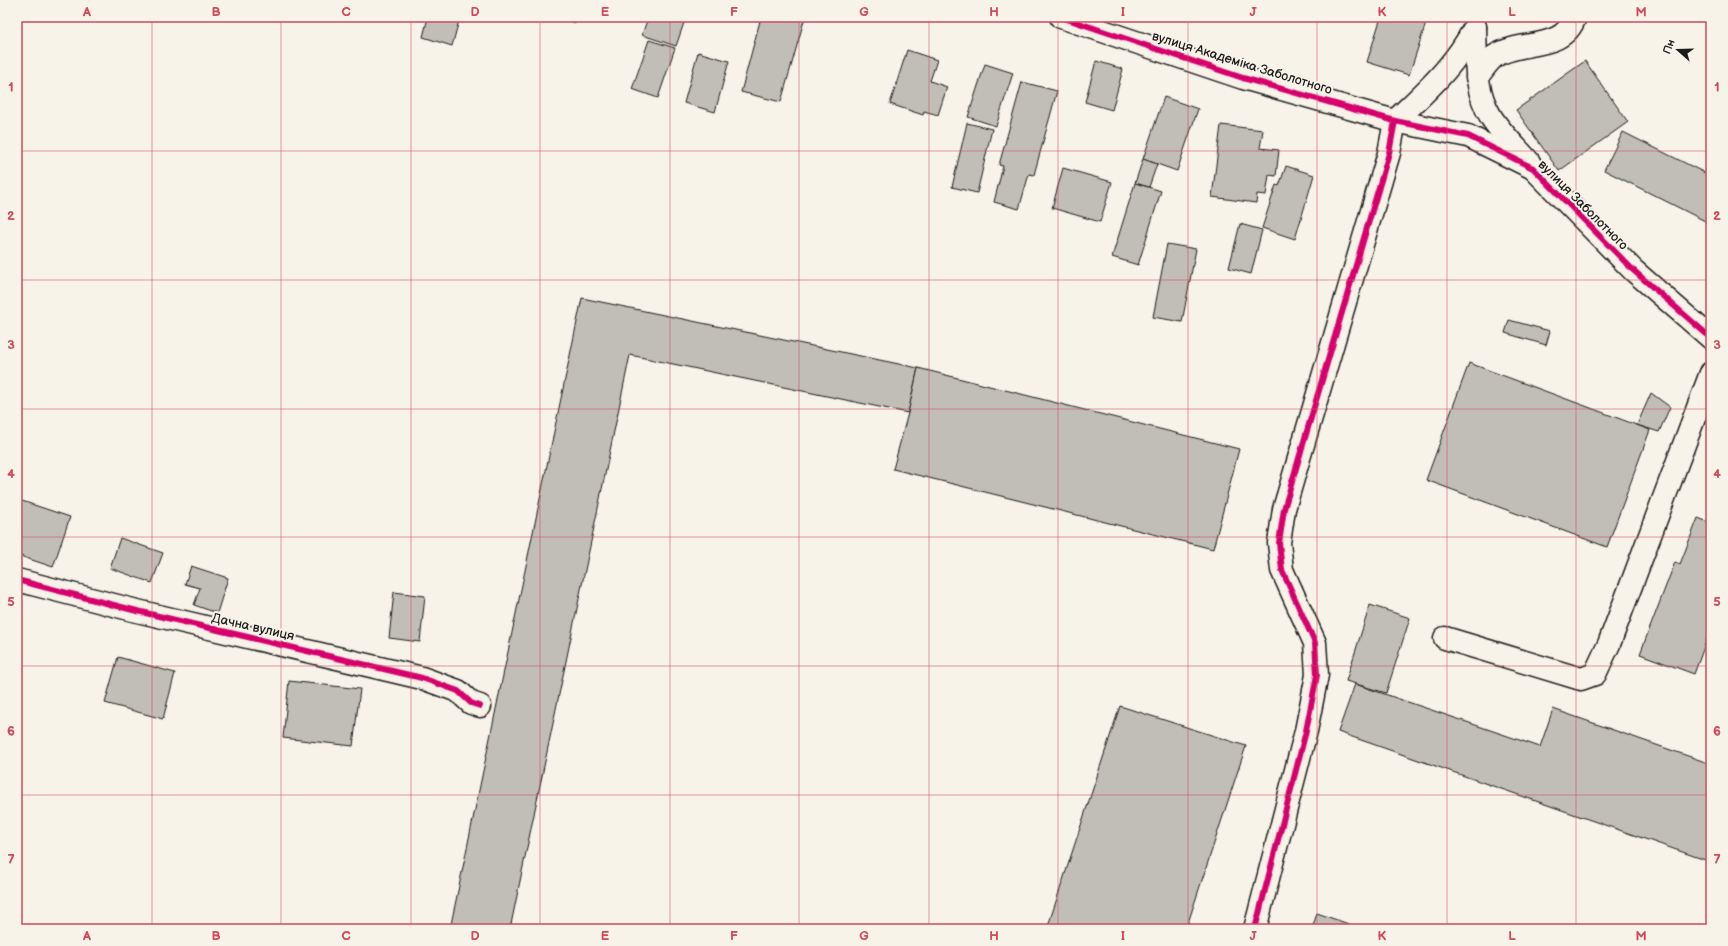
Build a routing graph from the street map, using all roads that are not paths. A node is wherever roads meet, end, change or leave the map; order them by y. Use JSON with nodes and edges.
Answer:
{"nodes":[{"id":1,"x":1061,"y":17,"type":"edge"},
{"id":2,"x":1575,"y":17,"type":"edge"},
{"id":3,"x":1477,"y":22,"type":"edge"},
{"id":4,"x":1477,"y":77,"type":"junction"},
{"id":5,"x":1395,"y":121,"type":"junction"},
{"id":6,"x":1533,"y":168,"type":"junction"},
{"id":7,"x":1711,"y":338,"type":"edge"},
{"id":8,"x":1711,"y":373,"type":"edge"},
{"id":9,"x":17,"y":580,"type":"edge"},
{"id":10,"x":1445,"y":638,"type":"dead end"},
{"id":11,"x":480,"y":706,"type":"dead end"},
{"id":12,"x":1255,"y":929,"type":"edge"}],
"edges":[{"from":1,"to":5,"type":"street","name":"вулиця Академіка Заболотного"},
{"from":2,"to":4,"type":"street"},
{"from":3,"to":4,"type":"street"},
{"from":3,"to":5,"type":"street"},
{"from":4,"to":6,"type":"street"},
{"from":5,"to":6,"type":"street","name":"вулиця Заболотного"},
{"from":5,"to":12,"type":"street"},
{"from":6,"to":7,"type":"street","name":"вулиця Заболотного"},
{"from":8,"to":10,"type":"street"},
{"from":9,"to":11,"type":"street","name":"Дачна вулиця"}]}
